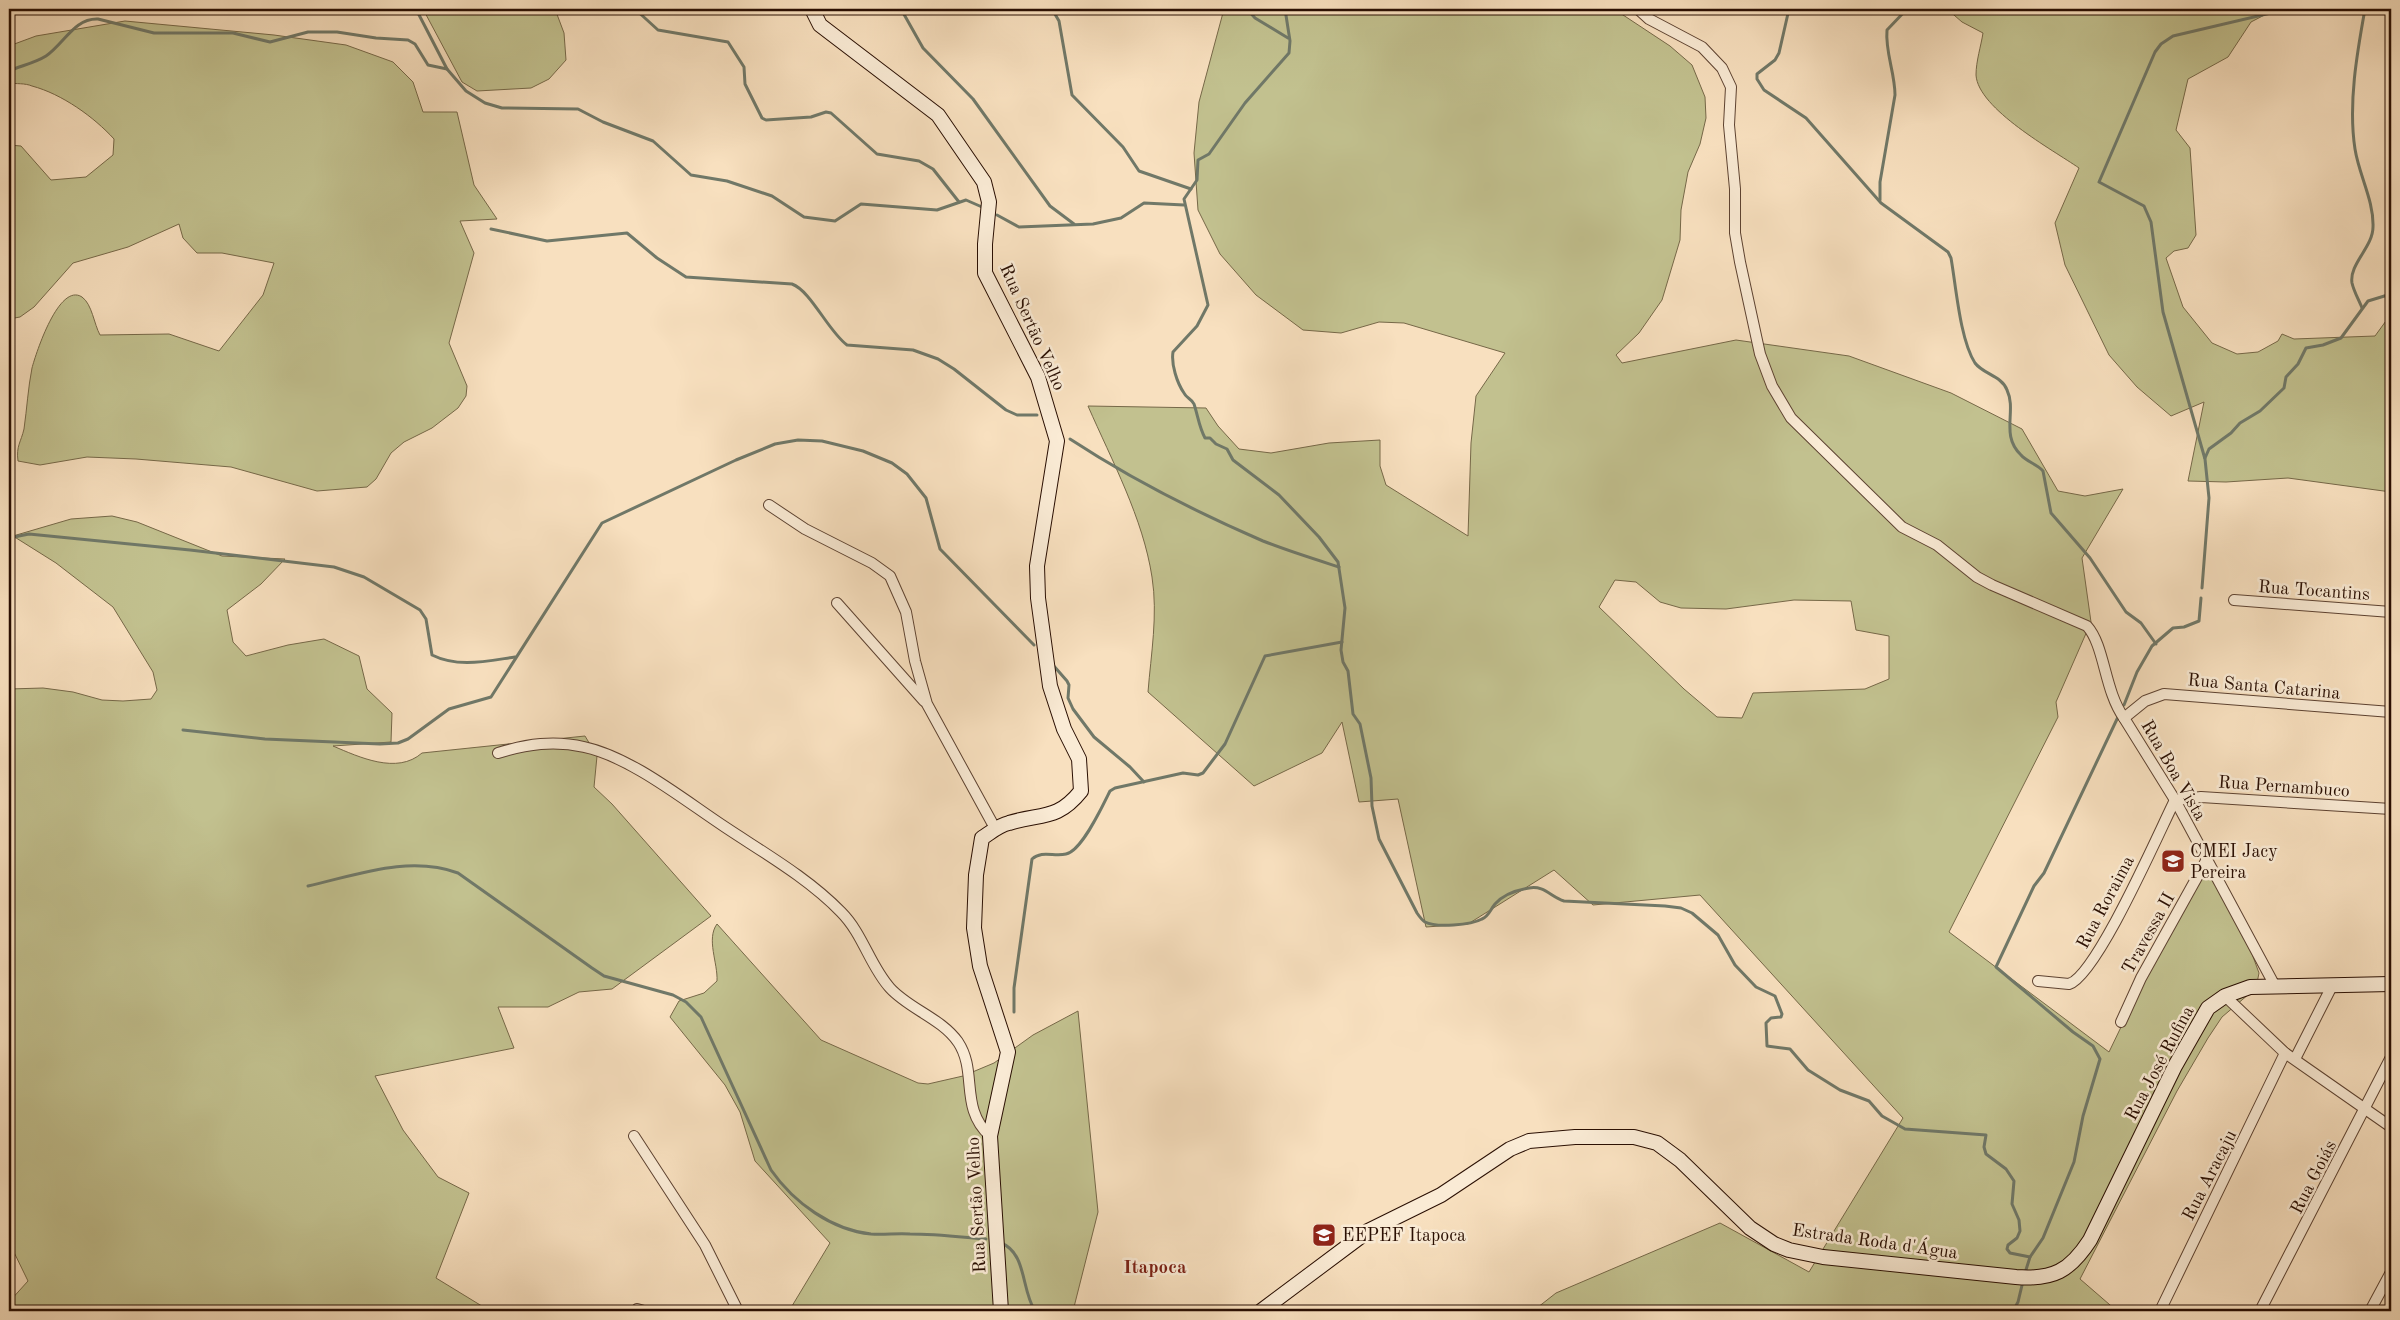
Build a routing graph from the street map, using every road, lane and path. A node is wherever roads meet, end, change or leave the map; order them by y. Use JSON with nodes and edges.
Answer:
{"nodes":[{"id":1,"x":812,"y":9,"type":"edge"},
{"id":2,"x":1638,"y":9,"type":"edge"},
{"id":3,"x":769,"y":505,"type":"dead end"},
{"id":4,"x":2234,"y":600,"type":"dead end"},
{"id":5,"x":837,"y":603,"type":"dead end"},
{"id":6,"x":2391,"y":612,"type":"edge"},
{"id":7,"x":926,"y":704,"type":"junction"},
{"id":8,"x":2137,"y":706,"type":"joint"},
{"id":9,"x":2391,"y":712,"type":"edge"},
{"id":10,"x":2124,"y":718,"type":"junction"},
{"id":11,"x":498,"y":753,"type":"dead end"},
{"id":12,"x":2175,"y":800,"type":"junction"},
{"id":13,"x":2391,"y":809,"type":"edge"},
{"id":14,"x":996,"y":830,"type":"junction"},
{"id":15,"x":2206,"y":861,"type":"junction"},
{"id":16,"x":2038,"y":981,"type":"dead end"},
{"id":17,"x":2333,"y":984,"type":"junction"},
{"id":18,"x":2391,"y":984,"type":"edge"},
{"id":19,"x":2275,"y":986,"type":"junction"},
{"id":20,"x":2225,"y":996,"type":"junction"},
{"id":21,"x":2120,"y":1022,"type":"dead end"},
{"id":22,"x":2285,"y":1053,"type":"junction"},
{"id":23,"x":2391,"y":1057,"type":"edge"},
{"id":24,"x":2295,"y":1059,"type":"junction"},
{"id":25,"x":2366,"y":1108,"type":"junction"},
{"id":26,"x":2391,"y":1127,"type":"edge"},
{"id":27,"x":634,"y":1136,"type":"dead end"},
{"id":28,"x":990,"y":1136,"type":"junction"},
{"id":29,"x":2063,"y":1270,"type":"joint"},
{"id":30,"x":2391,"y":1272,"type":"edge"},
{"id":31,"x":738,"y":1311,"type":"edge"},
{"id":32,"x":1001,"y":1311,"type":"edge"},
{"id":33,"x":1261,"y":1311,"type":"edge"},
{"id":34,"x":2160,"y":1311,"type":"edge"},
{"id":35,"x":2260,"y":1311,"type":"edge"},
{"id":36,"x":2370,"y":1311,"type":"edge"}],
"edges":[{"from":1,"to":14,"type":"street","name":"Rua Sertão Velho"},
{"from":2,"to":10,"type":"street"},
{"from":3,"to":7,"type":"street"},
{"from":4,"to":6,"type":"street","name":"Rua Tocantins"},
{"from":5,"to":7,"type":"street"},
{"from":7,"to":14,"type":"street"},
{"from":8,"to":9,"type":"street","name":"Rua Santa Catarina"},
{"from":8,"to":10,"type":"street","name":"Rua Boa Vista"},
{"from":10,"to":12,"type":"street","name":"Rua Boa Vista"},
{"from":11,"to":28,"type":"street"},
{"from":12,"to":13,"type":"street","name":"Rua Pernambuco"},
{"from":12,"to":15,"type":"street","name":"Rua Boa Vista"},
{"from":12,"to":16,"type":"street","name":"Rua Roraima"},
{"from":14,"to":28,"type":"street","name":"Rua Sertão Velho"},
{"from":15,"to":19,"type":"street","name":"Rua Boa Vista"},
{"from":15,"to":21,"type":"street","name":"Travessa II"},
{"from":17,"to":18,"type":"street","name":"Rua José Rufina"},
{"from":17,"to":19,"type":"street","name":"Rua José Rufina"},
{"from":17,"to":24,"type":"street"},
{"from":19,"to":20,"type":"street","name":"Rua José Rufina"},
{"from":20,"to":22,"type":"street"},
{"from":20,"to":29,"type":"street","name":"Rua José Rufina"},
{"from":22,"to":24,"type":"street"},
{"from":22,"to":34,"type":"street","name":"Rua Aracaju"},
{"from":23,"to":25,"type":"street","name":"Rua Goiás"},
{"from":24,"to":25,"type":"street"},
{"from":25,"to":26,"type":"street"},
{"from":25,"to":35,"type":"street","name":"Rua Goiás"},
{"from":27,"to":31,"type":"street"},
{"from":28,"to":32,"type":"street","name":"Rua Sertão Velho"},
{"from":29,"to":33,"type":"street","name":"Estrada Roda d'Água"},
{"from":30,"to":36,"type":"street"}]}
